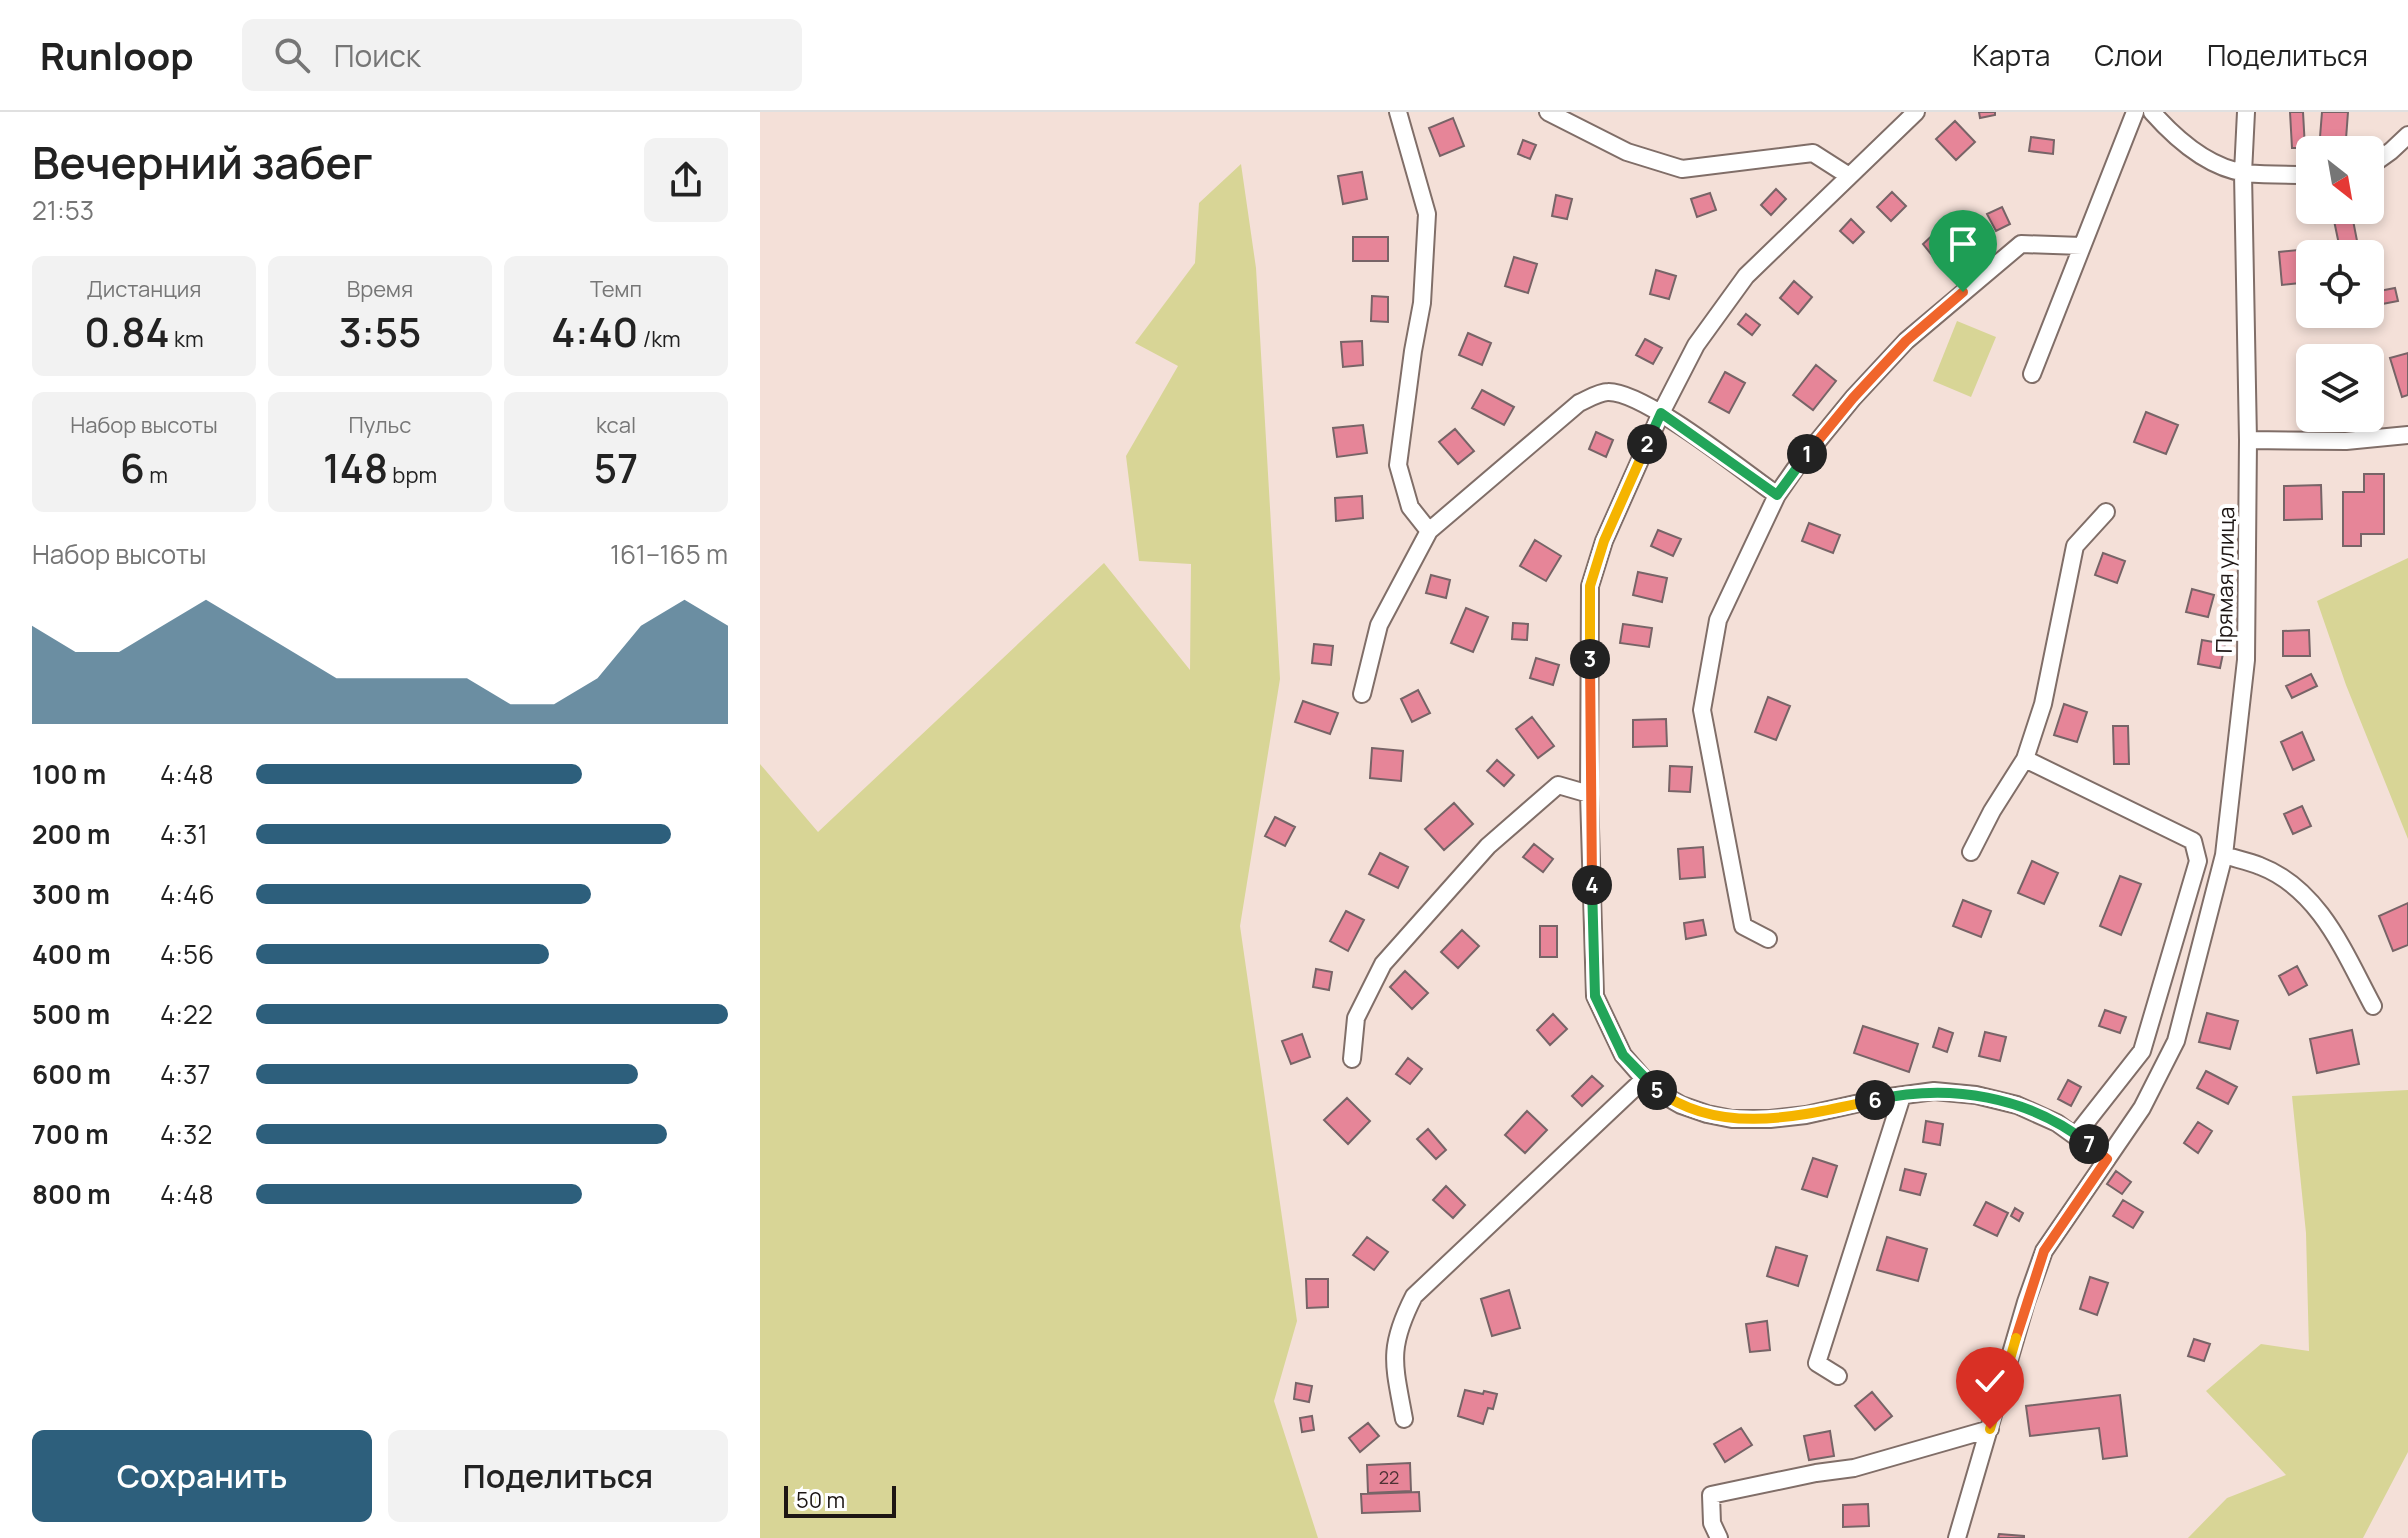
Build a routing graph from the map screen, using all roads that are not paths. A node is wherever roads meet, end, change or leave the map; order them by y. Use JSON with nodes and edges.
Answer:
{"nodes":[{"id":1,"x":1398,"y":112,"type":"edge"},
{"id":2,"x":1548,"y":112,"type":"edge"},
{"id":3,"x":1916,"y":112,"type":"edge"},
{"id":4,"x":2135,"y":112,"type":"edge"},
{"id":5,"x":2152,"y":112,"type":"edge"},
{"id":6,"x":2246,"y":112,"type":"edge"},
{"id":7,"x":2408,"y":135,"type":"edge"},
{"id":8,"x":2384,"y":156,"type":"edge"},
{"id":9,"x":2243,"y":173,"type":"junction"},
{"id":10,"x":2296,"y":175,"type":"edge"},
{"id":11,"x":1849,"y":176,"type":"junction"},
{"id":12,"x":2082,"y":246,"type":"junction"},
{"id":13,"x":2032,"y":374,"type":"dead end"},
{"id":14,"x":1661,"y":413,"type":"junction"},
{"id":15,"x":2408,"y":435,"type":"edge"},
{"id":16,"x":2248,"y":440,"type":"junction"},
{"id":17,"x":1777,"y":495,"type":"junction"},
{"id":18,"x":2106,"y":512,"type":"dead end"},
{"id":19,"x":1429,"y":531,"type":"junction"},
{"id":20,"x":1362,"y":694,"type":"dead end"},
{"id":21,"x":2025,"y":759,"type":"junction"},
{"id":22,"x":1589,"y":794,"type":"junction"},
{"id":23,"x":1971,"y":852,"type":"dead end"},
{"id":24,"x":2224,"y":855,"type":"junction"},
{"id":25,"x":1768,"y":939,"type":"dead end"},
{"id":26,"x":2373,"y":1006,"type":"dead end"},
{"id":27,"x":1352,"y":1059,"type":"dead end"},
{"id":28,"x":1644,"y":1079,"type":"junction"},
{"id":29,"x":1902,"y":1096,"type":"junction"},
{"id":30,"x":2076,"y":1135,"type":"junction"},
{"id":31,"x":2107,"y":1159,"type":"junction"},
{"id":32,"x":1838,"y":1376,"type":"dead end"},
{"id":33,"x":1404,"y":1419,"type":"dead end"},
{"id":34,"x":1990,"y":1429,"type":"junction"},
{"id":35,"x":1719,"y":1538,"type":"edge"},
{"id":36,"x":1957,"y":1538,"type":"edge"}],
"edges":[{"from":1,"to":19,"type":"street"},
{"from":2,"to":11,"type":"street"},
{"from":3,"to":11,"type":"street"},
{"from":4,"to":12,"type":"street"},
{"from":5,"to":9,"type":"street"},
{"from":6,"to":9,"type":"street","name":"Прямая улица"},
{"from":7,"to":8,"type":"street"},
{"from":9,"to":10,"type":"street"},
{"from":9,"to":16,"type":"street","name":"Прямая улица"},
{"from":11,"to":14,"type":"street"},
{"from":12,"to":13,"type":"street"},
{"from":12,"to":17,"type":"street"},
{"from":14,"to":17,"type":"street"},
{"from":14,"to":19,"type":"street"},
{"from":14,"to":22,"type":"street"},
{"from":15,"to":16,"type":"street"},
{"from":16,"to":24,"type":"street","name":"Прямая улица"},
{"from":17,"to":25,"type":"street"},
{"from":18,"to":21,"type":"street"},
{"from":19,"to":20,"type":"street"},
{"from":21,"to":23,"type":"street"},
{"from":21,"to":30,"type":"street"},
{"from":22,"to":27,"type":"street"},
{"from":22,"to":28,"type":"street"},
{"from":24,"to":26,"type":"street"},
{"from":24,"to":31,"type":"street","name":"Прямая улица"},
{"from":28,"to":29,"type":"street"},
{"from":28,"to":33,"type":"street"},
{"from":29,"to":30,"type":"street"},
{"from":29,"to":32,"type":"street"},
{"from":30,"to":31,"type":"street"},
{"from":31,"to":34,"type":"street","name":"Прямая улица"},
{"from":34,"to":35,"type":"street"},
{"from":34,"to":36,"type":"street","name":"Прямая улица"}]}
